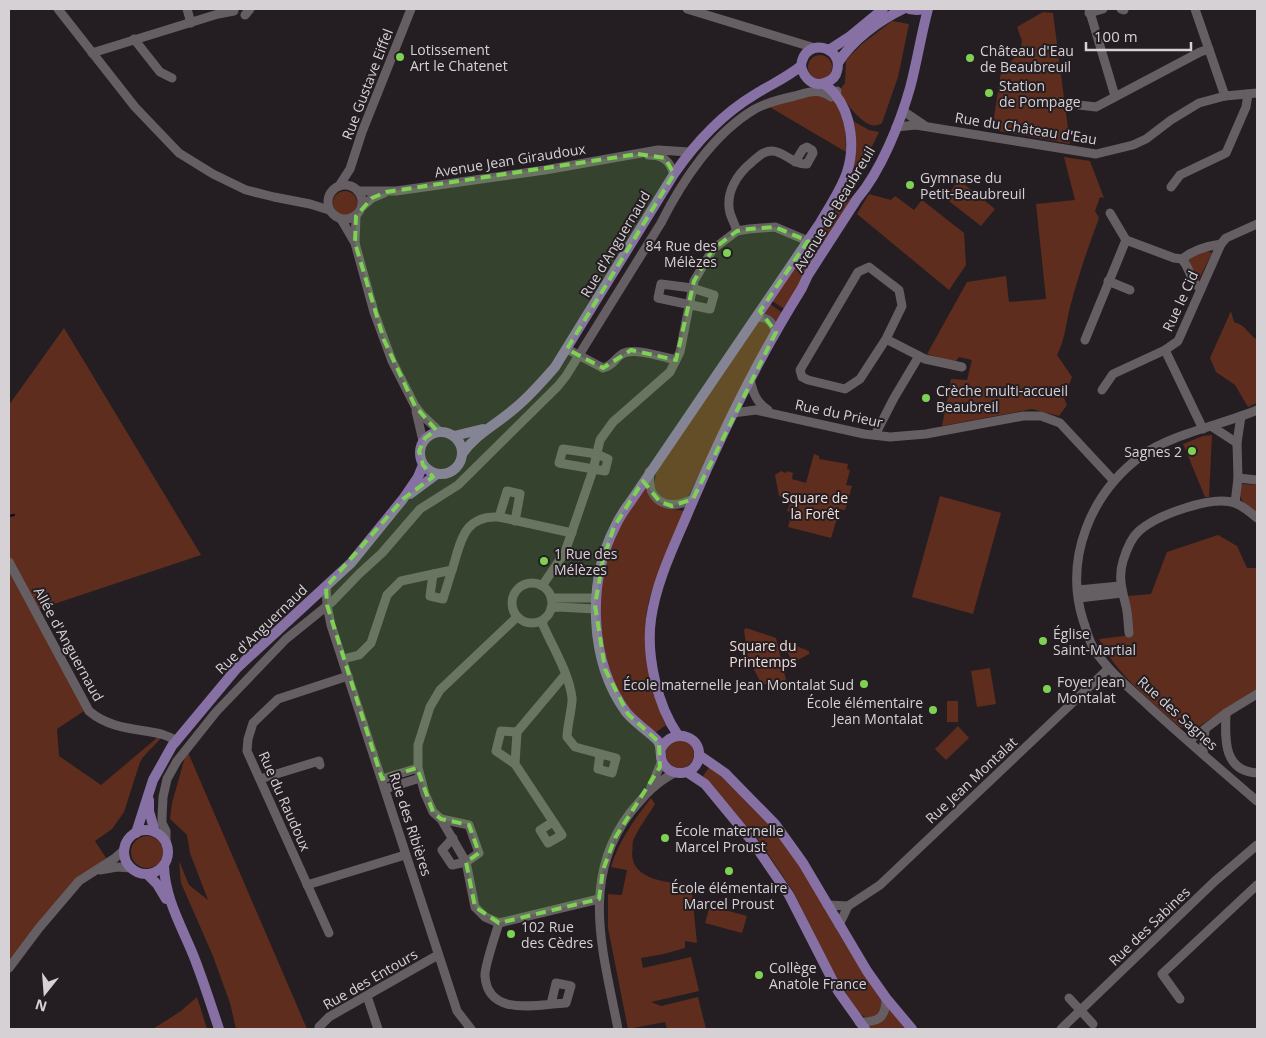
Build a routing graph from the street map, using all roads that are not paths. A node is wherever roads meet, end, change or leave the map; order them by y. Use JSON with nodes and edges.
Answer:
{"nodes":[{"id":1,"x":58,"y":9,"type":"edge"},
{"id":2,"x":187,"y":9,"type":"edge"},
{"id":3,"x":411,"y":9,"type":"edge"},
{"id":4,"x":688,"y":9,"type":"edge"},
{"id":5,"x":883,"y":9,"type":"edge"},
{"id":6,"x":903,"y":9,"type":"edge"},
{"id":7,"x":909,"y":9,"type":"edge"},
{"id":8,"x":927,"y":9,"type":"edge"},
{"id":9,"x":1103,"y":9,"type":"edge"},
{"id":10,"x":1195,"y":9,"type":"edge"},
{"id":11,"x":234,"y":11,"type":"dead end"},
{"id":12,"x":1089,"y":11,"type":"edge"},
{"id":13,"x":190,"y":23,"type":"junction"},
{"id":14,"x":786,"y":39,"type":"junction"},
{"id":15,"x":134,"y":40,"type":"junction"},
{"id":16,"x":815,"y":48,"type":"junction"},
{"id":17,"x":1209,"y":49,"type":"junction"},
{"id":18,"x":829,"y":50,"type":"junction"},
{"id":19,"x":92,"y":53,"type":"junction"},
{"id":20,"x":802,"y":62,"type":"junction"},
{"id":21,"x":838,"y":63,"type":"junction"},
{"id":22,"x":172,"y":78,"type":"dead end"},
{"id":23,"x":809,"y":81,"type":"junction"},
{"id":24,"x":775,"y":84,"type":"junction"},
{"id":25,"x":824,"y":84,"type":"junction"},
{"id":26,"x":836,"y":92,"type":"junction"},
{"id":27,"x":1252,"y":94,"type":"edge"},
{"id":28,"x":1115,"y":96,"type":"junction"},
{"id":29,"x":1225,"y":96,"type":"junction"},
{"id":30,"x":1078,"y":104,"type":"dead end"},
{"id":31,"x":903,"y":111,"type":"junction"},
{"id":32,"x":926,"y":126,"type":"junction"},
{"id":33,"x":896,"y":127,"type":"junction"},
{"id":34,"x":689,"y":152,"type":"junction"},
{"id":35,"x":638,"y":154,"type":"junction"},
{"id":36,"x":795,"y":162,"type":"dead end"},
{"id":37,"x":350,"y":169,"type":"junction"},
{"id":38,"x":674,"y":174,"type":"junction"},
{"id":39,"x":339,"y":186,"type":"junction"},
{"id":40,"x":1171,"y":187,"type":"dead end"},
{"id":41,"x":356,"y":189,"type":"junction"},
{"id":42,"x":386,"y":192,"type":"junction"},
{"id":43,"x":329,"y":194,"type":"junction"},
{"id":44,"x":310,"y":204,"type":"junction"},
{"id":45,"x":362,"y":207,"type":"junction"},
{"id":46,"x":329,"y":210,"type":"junction"},
{"id":47,"x":1110,"y":212,"type":"dead end"},
{"id":48,"x":356,"y":216,"type":"junction"},
{"id":49,"x":341,"y":220,"type":"junction"},
{"id":50,"x":1257,"y":224,"type":"edge"},
{"id":51,"x":737,"y":231,"type":"junction"},
{"id":52,"x":1126,"y":240,"type":"junction"},
{"id":53,"x":808,"y":241,"type":"junction"},
{"id":54,"x":355,"y":243,"type":"junction"},
{"id":55,"x":1221,"y":244,"type":"junction"},
{"id":56,"x":1182,"y":259,"type":"junction"},
{"id":57,"x":1108,"y":281,"type":"junction"},
{"id":58,"x":692,"y":288,"type":"junction"},
{"id":59,"x":1201,"y":289,"type":"junction"},
{"id":60,"x":1130,"y":290,"type":"dead end"},
{"id":61,"x":689,"y":305,"type":"junction"},
{"id":62,"x":756,"y":317,"type":"junction"},
{"id":63,"x":776,"y":332,"type":"junction"},
{"id":64,"x":886,"y":339,"type":"junction"},
{"id":65,"x":1085,"y":340,"type":"dead end"},
{"id":66,"x":566,"y":349,"type":"junction"},
{"id":67,"x":1165,"y":350,"type":"junction"},
{"id":68,"x":578,"y":356,"type":"junction"},
{"id":69,"x":919,"y":356,"type":"junction"},
{"id":70,"x":676,"y":360,"type":"junction"},
{"id":71,"x":962,"y":367,"type":"dead end"},
{"id":72,"x":750,"y":379,"type":"junction"},
{"id":73,"x":1102,"y":390,"type":"dead end"},
{"id":74,"x":415,"y":406,"type":"junction"},
{"id":75,"x":1257,"y":410,"type":"edge"},
{"id":76,"x":733,"y":413,"type":"junction"},
{"id":77,"x":772,"y":413,"type":"junction"},
{"id":78,"x":1242,"y":416,"type":"junction"},
{"id":79,"x":486,"y":428,"type":"junction"},
{"id":80,"x":1207,"y":428,"type":"junction"},
{"id":81,"x":440,"y":432,"type":"junction"},
{"id":82,"x":875,"y":435,"type":"junction"},
{"id":83,"x":454,"y":436,"type":"junction"},
{"id":84,"x":423,"y":441,"type":"junction"},
{"id":85,"x":1237,"y":443,"type":"junction"},
{"id":86,"x":462,"y":454,"type":"junction"},
{"id":87,"x":597,"y":454,"type":"junction"},
{"id":88,"x":423,"y":465,"type":"junction"},
{"id":89,"x":593,"y":470,"type":"junction"},
{"id":90,"x":649,"y":472,"type":"junction"},
{"id":91,"x":437,"y":474,"type":"junction"},
{"id":92,"x":1238,"y":478,"type":"junction"},
{"id":93,"x":1257,"y":480,"type":"edge"},
{"id":94,"x":1114,"y":481,"type":"junction"},
{"id":95,"x":404,"y":499,"type":"junction"},
{"id":96,"x":693,"y":499,"type":"junction"},
{"id":97,"x":1235,"y":503,"type":"junction"},
{"id":98,"x":499,"y":517,"type":"junction"},
{"id":99,"x":1257,"y":518,"type":"edge"},
{"id":100,"x":515,"y":521,"type":"junction"},
{"id":101,"x":572,"y":533,"type":"junction"},
{"id":102,"x":9,"y":562,"type":"edge"},
{"id":103,"x":452,"y":570,"type":"junction"},
{"id":104,"x":433,"y":574,"type":"junction"},
{"id":105,"x":542,"y":586,"type":"junction"},
{"id":106,"x":326,"y":587,"type":"junction"},
{"id":107,"x":1121,"y":590,"type":"junction"},
{"id":108,"x":1078,"y":594,"type":"junction"},
{"id":109,"x":551,"y":598,"type":"junction"},
{"id":110,"x":596,"y":598,"type":"junction"},
{"id":111,"x":327,"y":605,"type":"junction"},
{"id":112,"x":551,"y":608,"type":"junction"},
{"id":113,"x":595,"y":609,"type":"junction"},
{"id":114,"x":295,"y":614,"type":"junction"},
{"id":115,"x":314,"y":616,"type":"junction"},
{"id":116,"x":517,"y":617,"type":"junction"},
{"id":117,"x":543,"y":620,"type":"junction"},
{"id":118,"x":331,"y":625,"type":"junction"},
{"id":119,"x":1129,"y":633,"type":"dead end"},
{"id":120,"x":343,"y":659,"type":"junction"},
{"id":121,"x":1108,"y":669,"type":"junction"},
{"id":122,"x":565,"y":675,"type":"junction"},
{"id":123,"x":348,"y":676,"type":"junction"},
{"id":124,"x":1257,"y":694,"type":"edge"},
{"id":125,"x":1226,"y":713,"type":"junction"},
{"id":126,"x":1205,"y":730,"type":"junction"},
{"id":127,"x":517,"y":732,"type":"junction"},
{"id":128,"x":678,"y":735,"type":"junction"},
{"id":129,"x":176,"y":741,"type":"junction"},
{"id":130,"x":1189,"y":741,"type":"junction"},
{"id":131,"x":661,"y":749,"type":"junction"},
{"id":132,"x":600,"y":754,"type":"dead end"},
{"id":133,"x":1203,"y":754,"type":"junction"},
{"id":134,"x":699,"y":755,"type":"junction"},
{"id":135,"x":662,"y":761,"type":"junction"},
{"id":136,"x":515,"y":764,"type":"junction"},
{"id":137,"x":320,"y":765,"type":"dead end"},
{"id":138,"x":418,"y":768,"type":"junction"},
{"id":139,"x":688,"y":772,"type":"junction"},
{"id":140,"x":674,"y":773,"type":"junction"},
{"id":141,"x":1257,"y":773,"type":"edge"},
{"id":142,"x":382,"y":778,"type":"junction"},
{"id":143,"x":420,"y":778,"type":"junction"},
{"id":144,"x":260,"y":779,"type":"junction"},
{"id":145,"x":150,"y":789,"type":"junction"},
{"id":146,"x":385,"y":789,"type":"junction"},
{"id":147,"x":650,"y":789,"type":"junction"},
{"id":148,"x":1257,"y":801,"type":"edge"},
{"id":149,"x":441,"y":819,"type":"junction"},
{"id":150,"x":553,"y":822,"type":"dead end"},
{"id":151,"x":155,"y":832,"type":"junction"},
{"id":152,"x":136,"y":833,"type":"junction"},
{"id":153,"x":453,"y":838,"type":"junction"},
{"id":154,"x":166,"y":842,"type":"junction"},
{"id":155,"x":1257,"y":845,"type":"edge"},
{"id":156,"x":125,"y":849,"type":"junction"},
{"id":157,"x":406,"y":855,"type":"junction"},
{"id":158,"x":466,"y":862,"type":"junction"},
{"id":159,"x":164,"y":866,"type":"junction"},
{"id":160,"x":131,"y":868,"type":"junction"},
{"id":161,"x":95,"y":871,"type":"junction"},
{"id":162,"x":146,"y":874,"type":"junction"},
{"id":163,"x":307,"y":885,"type":"junction"},
{"id":164,"x":1257,"y":885,"type":"edge"},
{"id":165,"x":599,"y":899,"type":"junction"},
{"id":166,"x":827,"y":905,"type":"junction"},
{"id":167,"x":848,"y":906,"type":"junction"},
{"id":168,"x":174,"y":910,"type":"junction"},
{"id":169,"x":499,"y":923,"type":"junction"},
{"id":170,"x":839,"y":925,"type":"junction"},
{"id":171,"x":329,"y":933,"type":"dead end"},
{"id":172,"x":438,"y":955,"type":"junction"},
{"id":173,"x":9,"y":968,"type":"edge"},
{"id":174,"x":367,"y":996,"type":"junction"},
{"id":175,"x":886,"y":998,"type":"junction"},
{"id":176,"x":1069,"y":998,"type":"dead end"},
{"id":177,"x":1180,"y":999,"type":"dead end"},
{"id":178,"x":551,"y":1004,"type":"dead end"},
{"id":179,"x":1093,"y":1024,"type":"dead end"},
{"id":180,"x":862,"y":1026,"type":"edge"},
{"id":181,"x":219,"y":1029,"type":"edge"},
{"id":182,"x":319,"y":1029,"type":"edge"},
{"id":183,"x":378,"y":1029,"type":"edge"},
{"id":184,"x":471,"y":1029,"type":"edge"},
{"id":185,"x":618,"y":1029,"type":"edge"},
{"id":186,"x":912,"y":1029,"type":"edge"},
{"id":187,"x":1060,"y":1029,"type":"edge"}],
"edges":[{"from":1,"to":19,"type":"street"},
{"from":2,"to":13,"type":"street"},
{"from":3,"to":37,"type":"street","name":"Rue Gustave Eiffel"},
{"from":4,"to":14,"type":"street"},
{"from":5,"to":18,"type":"main road"},
{"from":6,"to":21,"type":"main road"},
{"from":7,"to":8,"type":"main road"},
{"from":8,"to":31,"type":"main road","name":"Avenue de Beaubreuil"},
{"from":9,"to":12,"type":"street"},
{"from":10,"to":17,"type":"street"},
{"from":11,"to":13,"type":"street"},
{"from":12,"to":28,"type":"street"},
{"from":13,"to":15,"type":"street"},
{"from":14,"to":16,"type":"street"},
{"from":14,"to":20,"type":"street"},
{"from":15,"to":19,"type":"street"},
{"from":15,"to":22,"type":"street"},
{"from":16,"to":18,"type":"main road"},
{"from":16,"to":20,"type":"main road","name":"Rue d'Anguernaud"},
{"from":17,"to":28,"type":"street"},
{"from":17,"to":29,"type":"street"},
{"from":18,"to":21,"type":"main road"},
{"from":19,"to":44,"type":"street"},
{"from":20,"to":23,"type":"main road"},
{"from":20,"to":24,"type":"main road","name":"Rue d'Anguernaud"},
{"from":21,"to":25,"type":"main road"},
{"from":23,"to":24,"type":"main road","name":"Rue d'Anguernaud"},
{"from":23,"to":25,"type":"main road","name":"Rue d'Anguernaud"},
{"from":24,"to":34,"type":"main road","name":"Rue d'Anguernaud"},
{"from":25,"to":26,"type":"main road","name":"Avenue de Beaubreuil"},
{"from":26,"to":53,"type":"main road","name":"Avenue de Beaubreuil"},
{"from":26,"to":68,"type":"street"},
{"from":27,"to":29,"type":"street","name":"Rue du Château d'Eau"},
{"from":27,"to":40,"type":"street"},
{"from":28,"to":30,"type":"street"},
{"from":29,"to":32,"type":"street","name":"Rue du Château d'Eau"},
{"from":31,"to":32,"type":"street"},
{"from":31,"to":33,"type":"main road","name":"Avenue de Beaubreuil"},
{"from":32,"to":33,"type":"street"},
{"from":33,"to":63,"type":"main road","name":"Avenue de Beaubreuil"},
{"from":34,"to":35,"type":"street","name":"Avenue Jean Giraudoux"},
{"from":34,"to":38,"type":"main road","name":"Rue d'Anguernaud"},
{"from":35,"to":38,"type":"street","name":"Avenue Jean Giraudoux"},
{"from":35,"to":42,"type":"street","name":"Avenue Jean Giraudoux"},
{"from":36,"to":51,"type":"street"},
{"from":37,"to":39,"type":"street","name":"Rue Gustave Eiffel"},
{"from":37,"to":41,"type":"street"},
{"from":38,"to":66,"type":"main road","name":"Rue d'Anguernaud"},
{"from":39,"to":41,"type":"street"},
{"from":39,"to":43,"type":"street"},
{"from":41,"to":42,"type":"street","name":"Avenue Jean Giraudoux"},
{"from":41,"to":45,"type":"street"},
{"from":42,"to":45,"type":"street","name":"Avenue Jean Giraudoux"},
{"from":43,"to":44,"type":"street"},
{"from":43,"to":46,"type":"street"},
{"from":44,"to":46,"type":"street"},
{"from":45,"to":48,"type":"street"},
{"from":46,"to":49,"type":"street"},
{"from":47,"to":52,"type":"street"},
{"from":48,"to":49,"type":"street"},
{"from":48,"to":54,"type":"street"},
{"from":49,"to":54,"type":"street"},
{"from":50,"to":55,"type":"street"},
{"from":51,"to":53,"type":"street"},
{"from":51,"to":58,"type":"street"},
{"from":52,"to":56,"type":"street"},
{"from":52,"to":57,"type":"street"},
{"from":53,"to":62,"type":"main road","name":"Avenue de Beaubreuil"},
{"from":54,"to":74,"type":"street"},
{"from":55,"to":56,"type":"street"},
{"from":55,"to":59,"type":"street","name":"Rue le Cid"},
{"from":56,"to":59,"type":"street"},
{"from":57,"to":60,"type":"street"},
{"from":57,"to":65,"type":"street"},
{"from":58,"to":61,"type":"street"},
{"from":58,"to":61,"type":"street"},
{"from":58,"to":61,"type":"street"},
{"from":59,"to":67,"type":"street","name":"Rue le Cid"},
{"from":61,"to":70,"type":"street"},
{"from":62,"to":63,"type":"street"},
{"from":62,"to":90,"type":"main road","name":"Avenue de Beaubreuil"},
{"from":63,"to":72,"type":"main road","name":"Avenue de Beaubreuil"},
{"from":64,"to":64,"type":"street"},
{"from":64,"to":69,"type":"street"},
{"from":66,"to":68,"type":"street"},
{"from":66,"to":79,"type":"main road","name":"Rue d'Anguernaud"},
{"from":67,"to":73,"type":"street"},
{"from":67,"to":80,"type":"street","name":"Rue le Cid"},
{"from":68,"to":70,"type":"street"},
{"from":68,"to":111,"type":"street"},
{"from":69,"to":71,"type":"street"},
{"from":69,"to":82,"type":"street"},
{"from":70,"to":87,"type":"street"},
{"from":72,"to":76,"type":"main road","name":"Avenue de Beaubreuil"},
{"from":72,"to":77,"type":"street"},
{"from":74,"to":81,"type":"street"},
{"from":74,"to":84,"type":"street"},
{"from":75,"to":78,"type":"street","name":"Rue des Sagnes"},
{"from":76,"to":77,"type":"street","name":"Rue du Prieur"},
{"from":76,"to":96,"type":"main road","name":"Avenue de Beaubreuil"},
{"from":77,"to":82,"type":"street","name":"Rue du Prieur"},
{"from":78,"to":80,"type":"street","name":"Rue des Sagnes"},
{"from":78,"to":85,"type":"street"},
{"from":79,"to":83,"type":"main road","name":"Rue d'Anguernaud"},
{"from":79,"to":86,"type":"main road","name":"Rue d'Anguernaud"},
{"from":80,"to":85,"type":"street"},
{"from":80,"to":94,"type":"street","name":"Rue des Sagnes"},
{"from":81,"to":83,"type":"main road","name":"Rue d'Anguernaud"},
{"from":81,"to":84,"type":"main road"},
{"from":82,"to":94,"type":"street","name":"Rue du Prieur"},
{"from":83,"to":86,"type":"main road"},
{"from":84,"to":88,"type":"main road","name":"Rue d'Anguernaud"},
{"from":85,"to":92,"type":"street"},
{"from":86,"to":91,"type":"main road","name":"Rue d'Anguernaud"},
{"from":87,"to":89,"type":"street"},
{"from":87,"to":89,"type":"street"},
{"from":88,"to":91,"type":"main road"},
{"from":88,"to":95,"type":"main road","name":"Rue d'Anguernaud"},
{"from":89,"to":101,"type":"street"},
{"from":90,"to":96,"type":"street"},
{"from":90,"to":110,"type":"main road","name":"Avenue de Beaubreuil"},
{"from":91,"to":95,"type":"main road","name":"Rue d'Anguernaud"},
{"from":92,"to":93,"type":"street"},
{"from":92,"to":97,"type":"street"},
{"from":94,"to":108,"type":"street","name":"Rue des Sagnes"},
{"from":95,"to":106,"type":"main road","name":"Rue d'Anguernaud"},
{"from":96,"to":128,"type":"main road","name":"Avenue de Beaubreuil"},
{"from":97,"to":99,"type":"street"},
{"from":97,"to":107,"type":"street"},
{"from":98,"to":100,"type":"street"},
{"from":98,"to":100,"type":"street"},
{"from":98,"to":103,"type":"street"},
{"from":100,"to":101,"type":"street"},
{"from":101,"to":105,"type":"street"},
{"from":102,"to":129,"type":"street","name":"Allée d'Anguernaud"},
{"from":103,"to":104,"type":"street"},
{"from":103,"to":104,"type":"street"},
{"from":104,"to":120,"type":"street"},
{"from":105,"to":109,"type":"street"},
{"from":105,"to":116,"type":"street"},
{"from":106,"to":111,"type":"street","name":"Rue des Ribières"},
{"from":106,"to":114,"type":"main road","name":"Rue d'Anguernaud"},
{"from":107,"to":108,"type":"street"},
{"from":107,"to":119,"type":"street"},
{"from":108,"to":121,"type":"street","name":"Rue des Sagnes"},
{"from":109,"to":110,"type":"street"},
{"from":109,"to":112,"type":"street"},
{"from":110,"to":113,"type":"main road","name":"Avenue de Beaubreuil"},
{"from":111,"to":115,"type":"street"},
{"from":111,"to":118,"type":"street","name":"Rue des Ribières"},
{"from":112,"to":113,"type":"street"},
{"from":112,"to":117,"type":"street"},
{"from":113,"to":131,"type":"main road","name":"Avenue de Beaubreuil"},
{"from":114,"to":115,"type":"street"},
{"from":114,"to":129,"type":"main road","name":"Rue d'Anguernaud"},
{"from":115,"to":118,"type":"street"},
{"from":115,"to":154,"type":"street"},
{"from":116,"to":117,"type":"street"},
{"from":116,"to":138,"type":"street"},
{"from":117,"to":122,"type":"street"},
{"from":118,"to":120,"type":"street","name":"Rue des Ribières"},
{"from":120,"to":123,"type":"street","name":"Rue des Ribières"},
{"from":121,"to":130,"type":"street","name":"Rue des Sagnes"},
{"from":121,"to":167,"type":"street","name":"Rue Jean Montalat"},
{"from":122,"to":127,"type":"street"},
{"from":122,"to":132,"type":"street"},
{"from":123,"to":142,"type":"street","name":"Rue des Ribières"},
{"from":123,"to":144,"type":"street","name":"Rue du Raudoux"},
{"from":124,"to":125,"type":"street"},
{"from":125,"to":126,"type":"street"},
{"from":125,"to":141,"type":"street"},
{"from":126,"to":130,"type":"street"},
{"from":126,"to":133,"type":"street"},
{"from":127,"to":136,"type":"street"},
{"from":127,"to":136,"type":"street"},
{"from":128,"to":131,"type":"main road"},
{"from":128,"to":134,"type":"main road","name":"Avenue de Beaubreuil"},
{"from":129,"to":145,"type":"main road","name":"Rue d'Anguernaud"},
{"from":130,"to":133,"type":"street","name":"Rue des Sagnes"},
{"from":131,"to":135,"type":"main road"},
{"from":133,"to":148,"type":"street","name":"Rue des Sagnes"},
{"from":134,"to":139,"type":"main road"},
{"from":134,"to":166,"type":"main road","name":"Avenue de Beaubreuil"},
{"from":135,"to":140,"type":"main road"},
{"from":135,"to":147,"type":"street"},
{"from":136,"to":150,"type":"street"},
{"from":137,"to":144,"type":"street"},
{"from":138,"to":142,"type":"street"},
{"from":138,"to":143,"type":"street"},
{"from":139,"to":140,"type":"main road"},
{"from":139,"to":180,"type":"main road"},
{"from":140,"to":147,"type":"street"},
{"from":142,"to":146,"type":"street","name":"Rue des Ribières"},
{"from":143,"to":146,"type":"street"},
{"from":143,"to":149,"type":"street"},
{"from":144,"to":163,"type":"street","name":"Rue du Raudoux"},
{"from":145,"to":151,"type":"main road","name":"Rue d'Anguernaud"},
{"from":145,"to":152,"type":"main road","name":"Rue d'Anguernaud"},
{"from":146,"to":157,"type":"street","name":"Rue des Ribières"},
{"from":147,"to":165,"type":"street"},
{"from":149,"to":153,"type":"street"},
{"from":149,"to":158,"type":"street"},
{"from":151,"to":152,"type":"main road"},
{"from":151,"to":154,"type":"main road"},
{"from":152,"to":156,"type":"main road"},
{"from":153,"to":158,"type":"street"},
{"from":153,"to":158,"type":"street"},
{"from":154,"to":159,"type":"main road"},
{"from":155,"to":187,"type":"street","name":"Rue des Sabines"},
{"from":156,"to":160,"type":"main road"},
{"from":156,"to":161,"type":"street"},
{"from":157,"to":163,"type":"street"},
{"from":157,"to":172,"type":"street","name":"Rue des Ribières"},
{"from":158,"to":169,"type":"street"},
{"from":159,"to":162,"type":"main road"},
{"from":159,"to":168,"type":"main road"},
{"from":160,"to":161,"type":"street"},
{"from":160,"to":162,"type":"main road"},
{"from":161,"to":173,"type":"street"},
{"from":162,"to":168,"type":"main road"},
{"from":163,"to":171,"type":"street","name":"Rue du Raudoux"},
{"from":164,"to":177,"type":"street"},
{"from":165,"to":169,"type":"street"},
{"from":165,"to":185,"type":"street"},
{"from":166,"to":167,"type":"street"},
{"from":166,"to":170,"type":"main road","name":"Avenue de Beaubreuil"},
{"from":167,"to":170,"type":"street"},
{"from":168,"to":181,"type":"main road"},
{"from":169,"to":178,"type":"street"},
{"from":170,"to":175,"type":"main road","name":"Avenue de Beaubreuil"},
{"from":172,"to":174,"type":"street","name":"Rue des Entours"},
{"from":172,"to":184,"type":"street","name":"Rue des Ribières"},
{"from":174,"to":182,"type":"street","name":"Rue des Entours"},
{"from":174,"to":183,"type":"street"},
{"from":175,"to":180,"type":"street"},
{"from":175,"to":186,"type":"main road","name":"Avenue de Beaubreuil"},
{"from":176,"to":179,"type":"street"}]}
